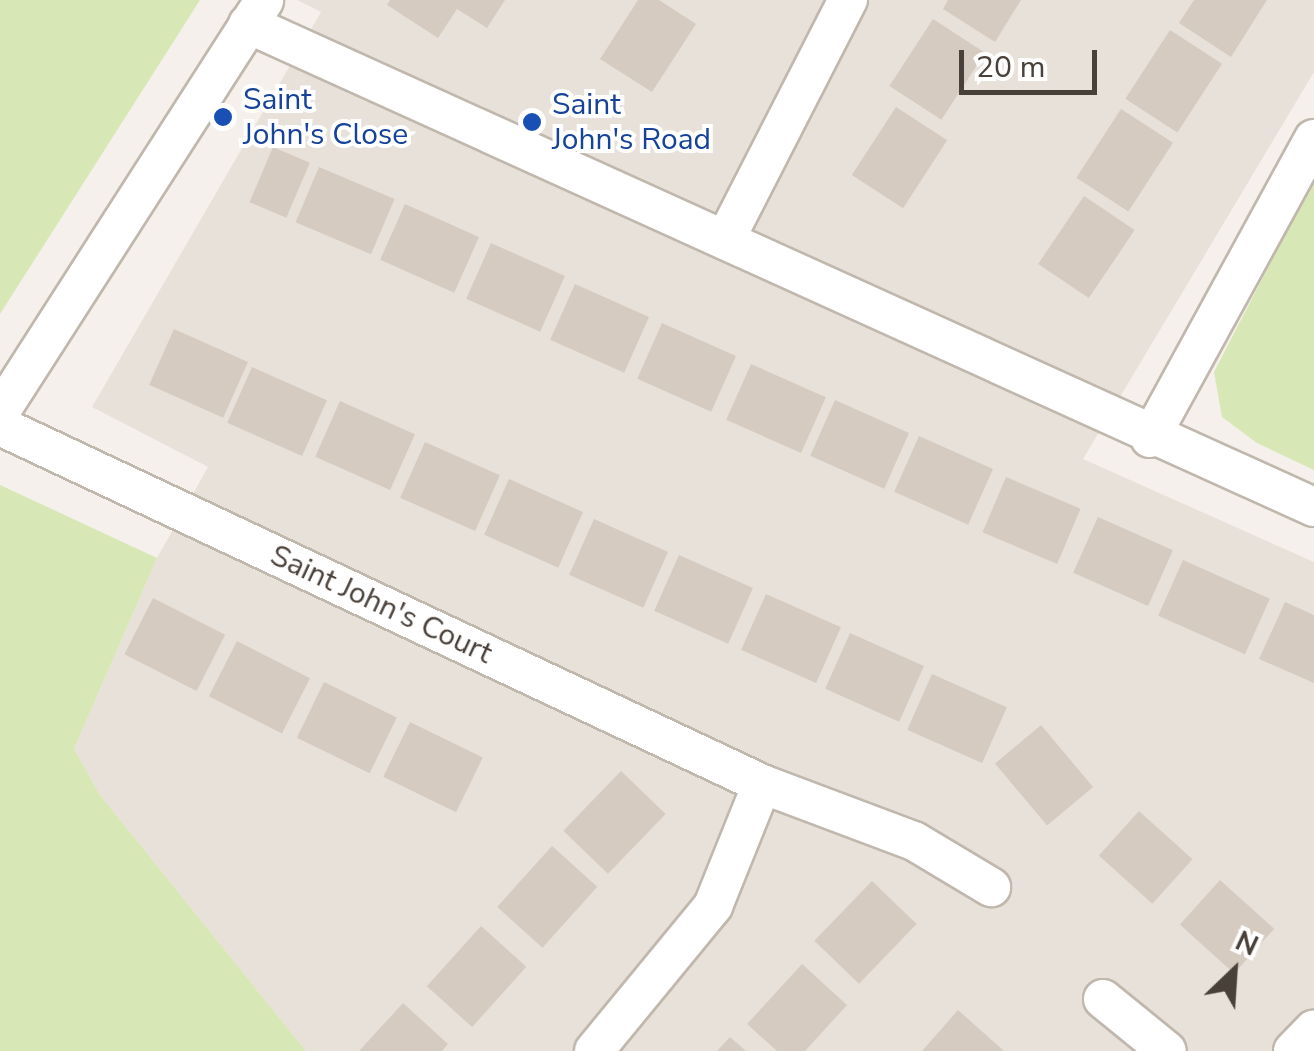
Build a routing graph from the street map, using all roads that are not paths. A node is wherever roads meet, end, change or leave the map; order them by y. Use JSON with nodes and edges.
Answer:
{"nodes":[{"id":1,"x":848,"y":0,"type":"edge"},
{"id":2,"x":256,"y":12,"type":"edge"},
{"id":3,"x":1314,"y":139,"type":"edge"},
{"id":4,"x":725,"y":240,"type":"junction"},
{"id":5,"x":0,"y":412,"type":"edge"},
{"id":6,"x":0,"y":426,"type":"edge"},
{"id":7,"x":1150,"y":438,"type":"junction"},
{"id":8,"x":1311,"y":506,"type":"edge"},
{"id":9,"x":762,"y":784,"type":"junction"},
{"id":10,"x":990,"y":887,"type":"dead end"},
{"id":11,"x":1103,"y":998,"type":"dead end"},
{"id":12,"x":1314,"y":1029,"type":"edge"},
{"id":13,"x":594,"y":1051,"type":"edge"},
{"id":14,"x":1167,"y":1051,"type":"edge"},
{"id":15,"x":1293,"y":1051,"type":"edge"}],
"edges":[{"from":1,"to":4,"type":"street"},
{"from":2,"to":4,"type":"street"},
{"from":2,"to":5,"type":"street"},
{"from":3,"to":7,"type":"street"},
{"from":4,"to":7,"type":"street"},
{"from":6,"to":9,"type":"street","name":"Saint John's Court"},
{"from":7,"to":8,"type":"street"},
{"from":9,"to":10,"type":"street","name":"Saint John's Court"},
{"from":9,"to":13,"type":"street"},
{"from":11,"to":14,"type":"street"},
{"from":12,"to":15,"type":"street"}]}
